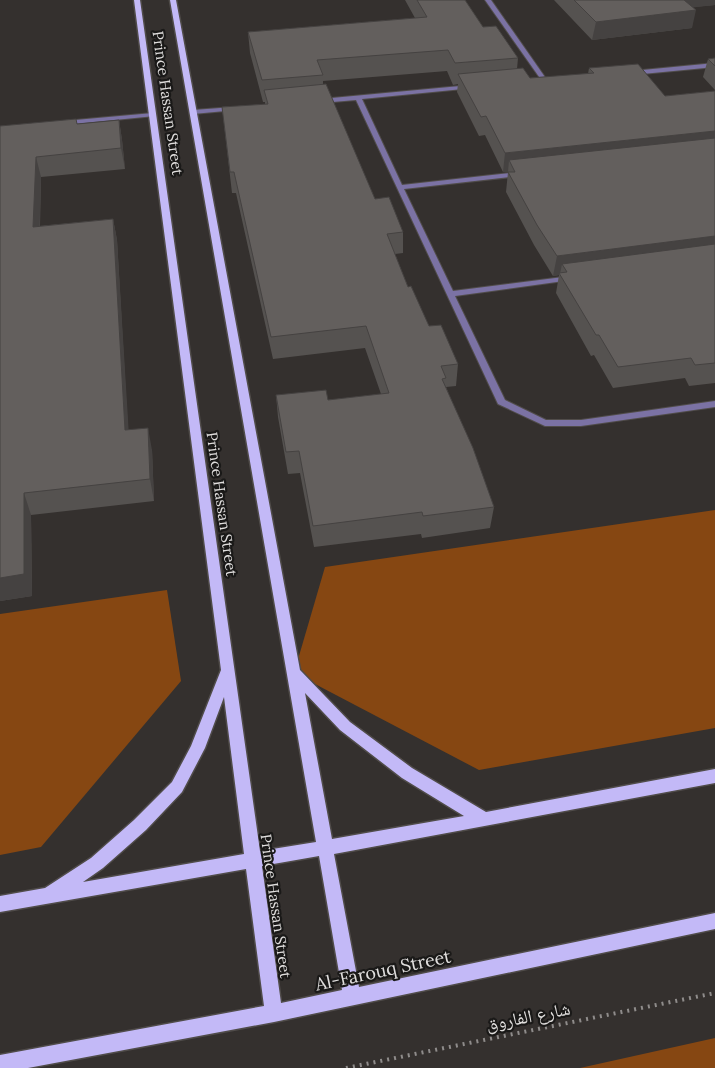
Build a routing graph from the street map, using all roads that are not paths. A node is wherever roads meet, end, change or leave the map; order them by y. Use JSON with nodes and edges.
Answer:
{"nodes":[{"id":1,"x":137,"y":0,"type":"edge"},
{"id":2,"x":172,"y":0,"type":"edge"},
{"id":3,"x":488,"y":0,"type":"edge"},
{"id":4,"x":715,"y":65,"type":"edge"},
{"id":5,"x":620,"y":74,"type":"edge"},
{"id":6,"x":544,"y":80,"type":"junction"},
{"id":7,"x":554,"y":80,"type":"edge"},
{"id":8,"x":535,"y":81,"type":"edge"},
{"id":9,"x":476,"y":87,"type":"edge"},
{"id":10,"x":358,"y":98,"type":"junction"},
{"id":11,"x":309,"y":102,"type":"edge"},
{"id":12,"x":242,"y":108,"type":"edge"},
{"id":13,"x":193,"y":112,"type":"junction"},
{"id":14,"x":153,"y":115,"type":"junction"},
{"id":15,"x":57,"y":124,"type":"edge"},
{"id":16,"x":528,"y":173,"type":"edge"},
{"id":17,"x":400,"y":187,"type":"junction"},
{"id":18,"x":578,"y":277,"type":"edge"},
{"id":19,"x":450,"y":294,"type":"junction"},
{"id":20,"x":715,"y":404,"type":"edge"},
{"id":21,"x":228,"y":668,"type":"junction"},
{"id":22,"x":294,"y":673,"type":"junction"},
{"id":23,"x":715,"y":776,"type":"edge"},
{"id":24,"x":484,"y":820,"type":"junction"},
{"id":25,"x":325,"y":849,"type":"junction"},
{"id":26,"x":254,"y":861,"type":"junction"},
{"id":27,"x":46,"y":896,"type":"junction"},
{"id":28,"x":0,"y":904,"type":"edge"},
{"id":29,"x":715,"y":921,"type":"edge"},
{"id":30,"x":352,"y":997,"type":"junction"},
{"id":31,"x":274,"y":1013,"type":"junction"},
{"id":32,"x":0,"y":1064,"type":"edge"}],
"edges":[{"from":1,"to":14,"type":"main road","name":"Prince Hassan Street"},
{"from":2,"to":13,"type":"main road","name":"Prince Hassan Street"},
{"from":3,"to":6,"type":"street"},
{"from":4,"to":5,"type":"street"},
{"from":6,"to":7,"type":"street"},
{"from":6,"to":8,"type":"street"},
{"from":9,"to":10,"type":"street"},
{"from":10,"to":11,"type":"street"},
{"from":10,"to":17,"type":"street"},
{"from":12,"to":13,"type":"street"},
{"from":13,"to":22,"type":"main road","name":"Prince Hassan Street"},
{"from":14,"to":15,"type":"street"},
{"from":14,"to":21,"type":"main road","name":"Prince Hassan Street"},
{"from":16,"to":17,"type":"street"},
{"from":17,"to":19,"type":"street"},
{"from":18,"to":19,"type":"street"},
{"from":19,"to":20,"type":"street"},
{"from":21,"to":26,"type":"main road","name":"Prince Hassan Street"},
{"from":21,"to":27,"type":"main road"},
{"from":22,"to":24,"type":"main road"},
{"from":22,"to":25,"type":"main road","name":"Prince Hassan Street"},
{"from":23,"to":24,"type":"main road"},
{"from":24,"to":25,"type":"main road"},
{"from":25,"to":26,"type":"main road"},
{"from":25,"to":30,"type":"main road","name":"Prince Hassan Street"},
{"from":26,"to":27,"type":"main road"},
{"from":26,"to":31,"type":"main road","name":"Prince Hassan Street"},
{"from":27,"to":28,"type":"main road"},
{"from":29,"to":30,"type":"main road","name":"Al-Farouq Street"},
{"from":30,"to":31,"type":"main road","name":"Al-Farouq Street"},
{"from":31,"to":32,"type":"main road","name":"Al-Farouq Street"}]}
